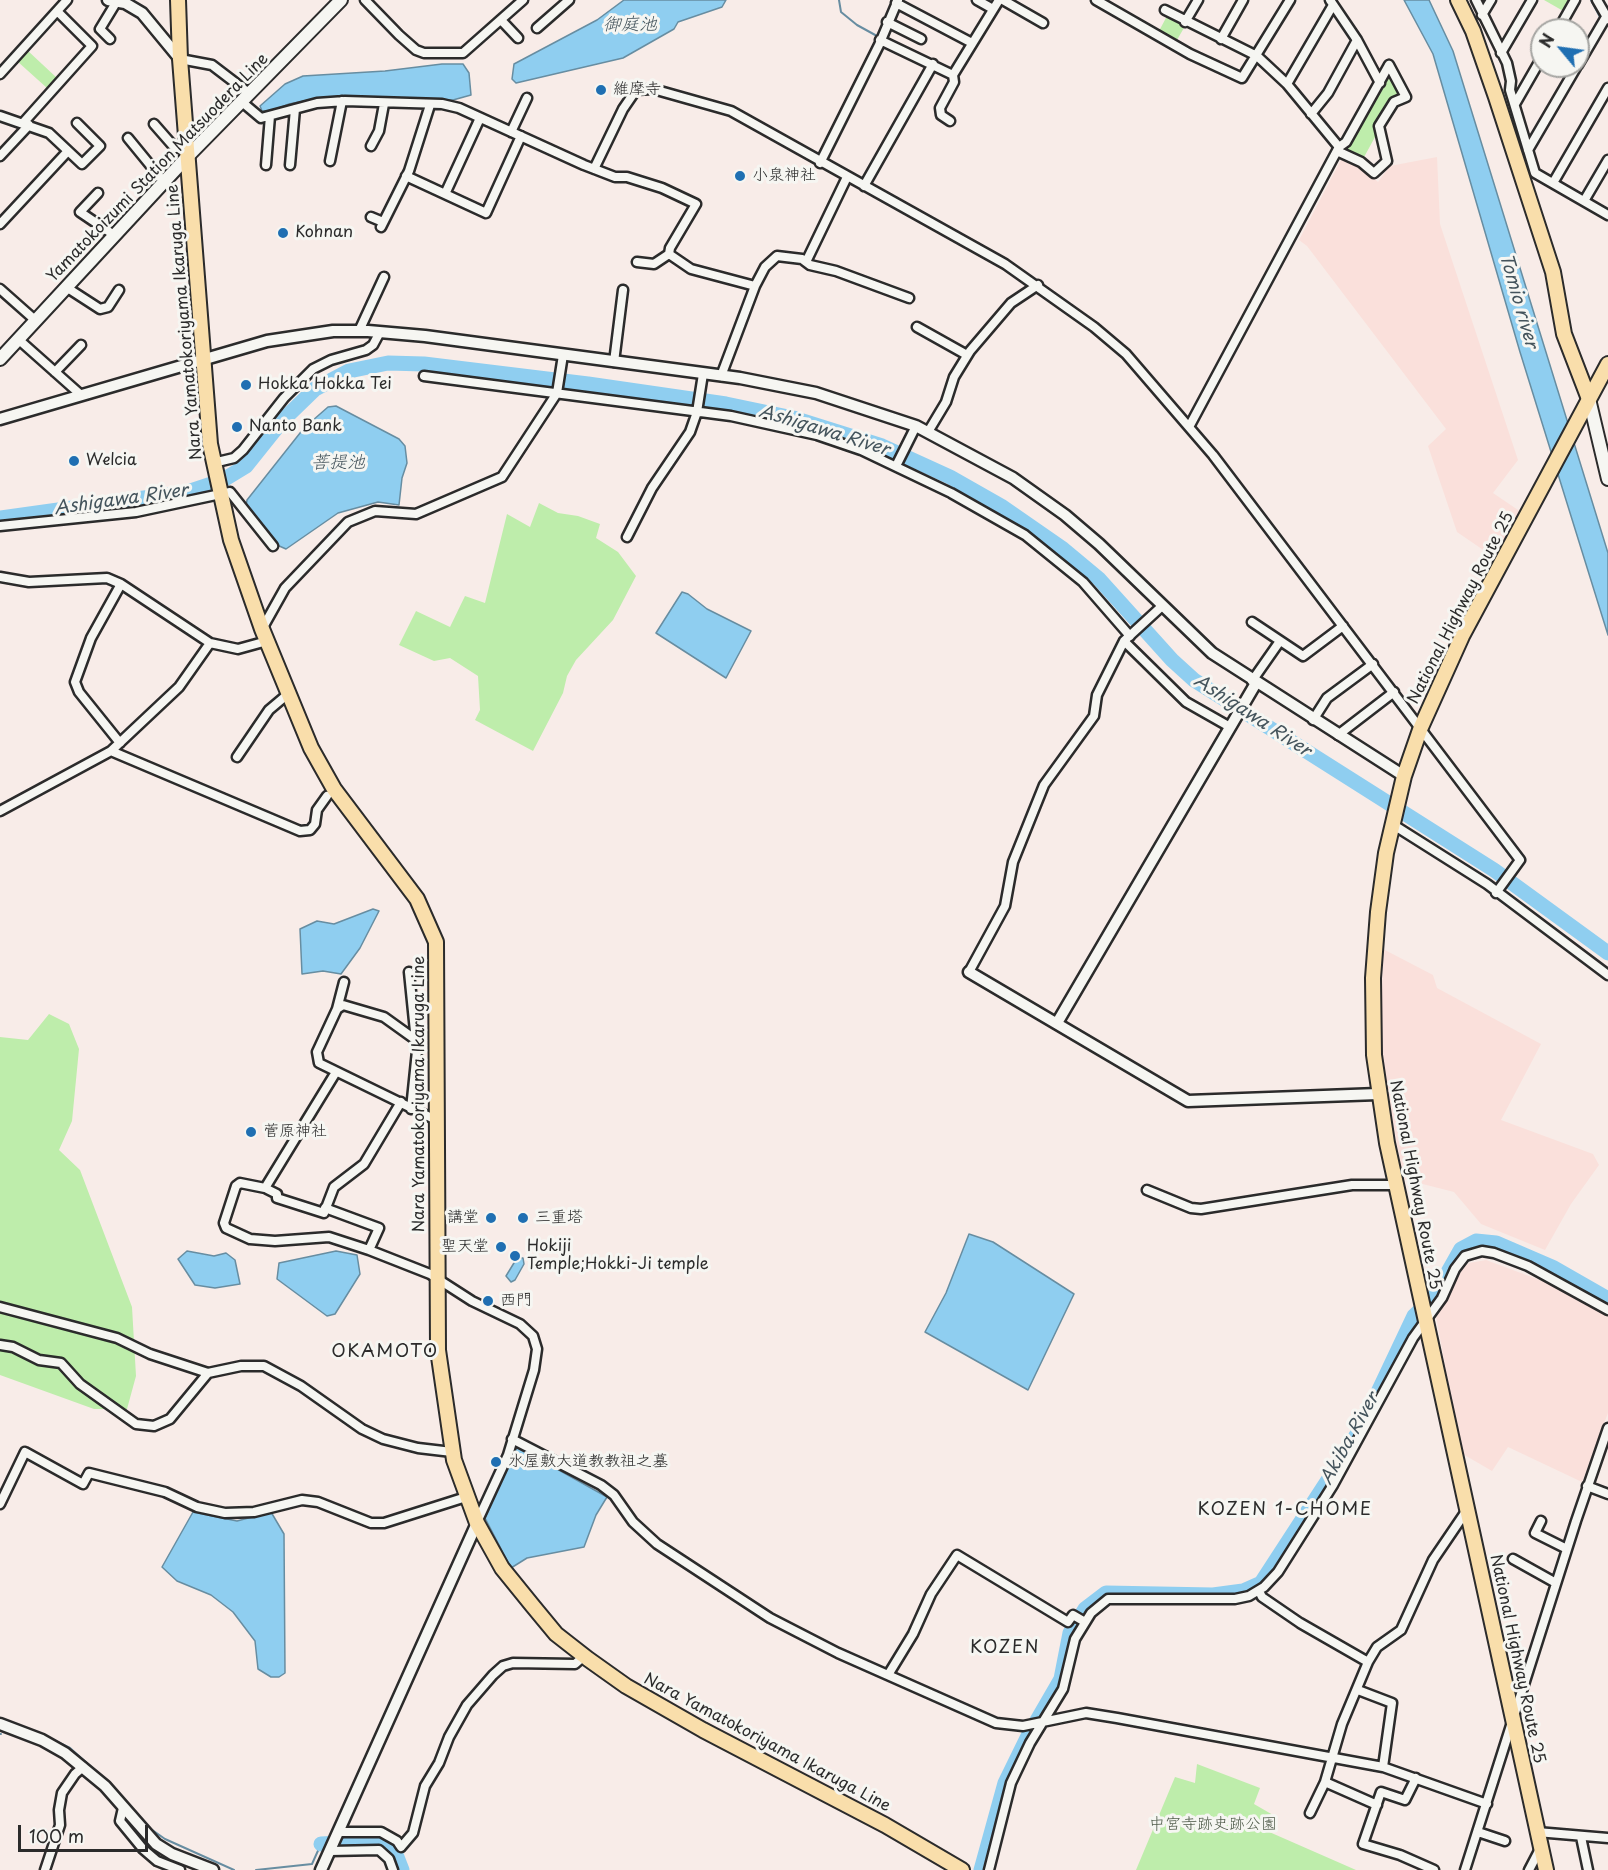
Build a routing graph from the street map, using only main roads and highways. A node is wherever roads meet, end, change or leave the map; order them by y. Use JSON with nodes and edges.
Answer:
{"nodes":[{"id":1,"x":178,"y":0,"type":"edge"},
{"id":2,"x":341,"y":0,"type":"edge"},
{"id":3,"x":1458,"y":0,"type":"edge"},
{"id":4,"x":188,"y":151,"type":"junction"},
{"id":5,"x":0,"y":359,"type":"edge"},
{"id":6,"x":1608,"y":364,"type":"edge"},
{"id":7,"x":1589,"y":399,"type":"junction"},
{"id":8,"x":1608,"y":479,"type":"edge"},
{"id":9,"x":962,"y":1870,"type":"edge"},
{"id":10,"x":1546,"y":1870,"type":"edge"}],
"edges":[{"from":1,"to":4,"type":"main road","name":"Nara Yamatokoriyama Ikaruga Line"},
{"from":2,"to":4,"type":"main road","name":"Yamatokoizumi Station Matsuodera Line"},
{"from":3,"to":7,"type":"main road"},
{"from":4,"to":5,"type":"main road","name":"Yamatokoizumi Station Matsuodera Line"},
{"from":4,"to":9,"type":"main road","name":"Nara Yamatokoriyama Ikaruga Line"},
{"from":6,"to":7,"type":"main road","name":"National Highway Route 25"},
{"from":7,"to":8,"type":"main road"},
{"from":7,"to":10,"type":"main road","name":"National Highway Route 25"}]}
